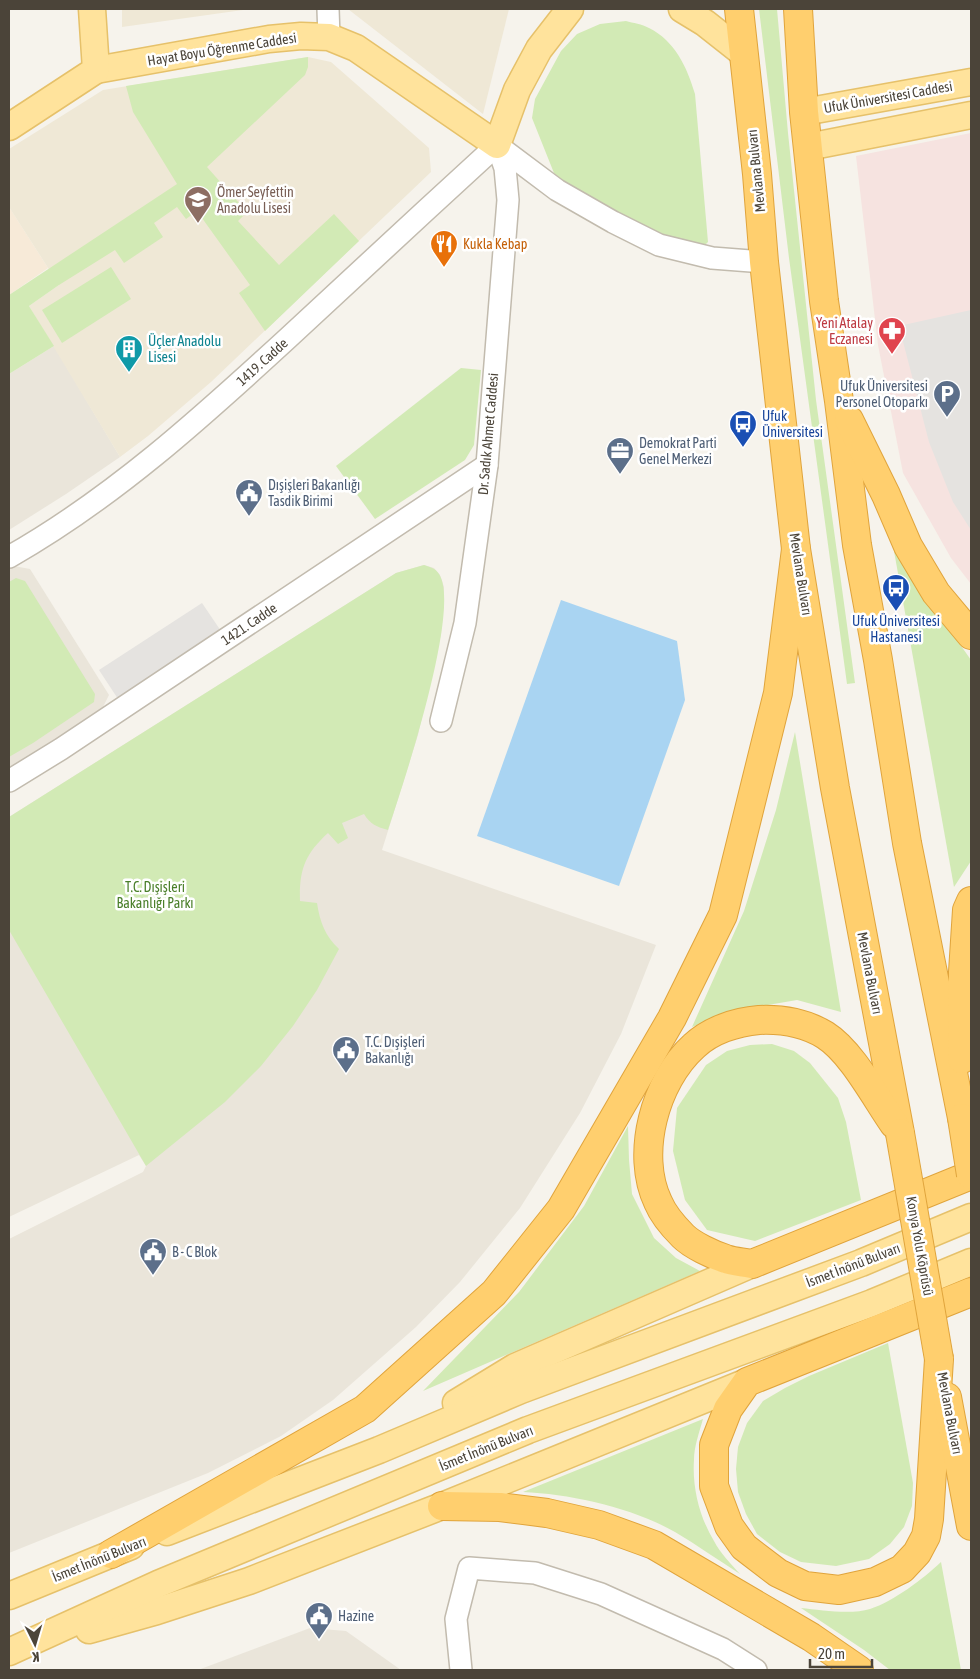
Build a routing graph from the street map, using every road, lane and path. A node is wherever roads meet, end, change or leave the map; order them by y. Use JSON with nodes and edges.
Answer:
{"nodes":[{"id":1,"x":92,"y":9,"type":"edge"},
{"id":2,"x":328,"y":9,"type":"edge"},
{"id":3,"x":570,"y":9,"type":"edge"},
{"id":4,"x":682,"y":9,"type":"edge"},
{"id":5,"x":739,"y":9,"type":"edge"},
{"id":6,"x":798,"y":9,"type":"edge"},
{"id":7,"x":329,"y":37,"type":"junction"},
{"id":8,"x":743,"y":53,"type":"junction"},
{"id":9,"x":96,"y":70,"type":"junction"},
{"id":10,"x":971,"y":82,"type":"edge"},
{"id":11,"x":804,"y":112,"type":"junction"},
{"id":12,"x":971,"y":115,"type":"edge"},
{"id":13,"x":9,"y":127,"type":"edge"},
{"id":14,"x":497,"y":145,"type":"junction"},
{"id":15,"x":808,"y":147,"type":"junction"},
{"id":16,"x":764,"y":262,"type":"junction"},
{"id":17,"x":839,"y":401,"type":"junction"},
{"id":18,"x":487,"y":465,"type":"junction"},
{"id":19,"x":796,"y":549,"type":"junction"},
{"id":20,"x":9,"y":556,"type":"edge"},
{"id":21,"x":971,"y":635,"type":"edge"},
{"id":22,"x":441,"y":721,"type":"dead end"},
{"id":23,"x":9,"y":781,"type":"edge"},
{"id":24,"x":971,"y":901,"type":"edge"},
{"id":25,"x":962,"y":1118,"type":"junction"},
{"id":26,"x":900,"y":1133,"type":"junction"},
{"id":27,"x":971,"y":1175,"type":"edge"},
{"id":28,"x":971,"y":1217,"type":"edge"},
{"id":29,"x":971,"y":1262,"type":"edge"},
{"id":30,"x":752,"y":1264,"type":"junction"},
{"id":31,"x":971,"y":1292,"type":"edge"},
{"id":32,"x":940,"y":1359,"type":"junction"},
{"id":33,"x":747,"y":1382,"type":"junction"},
{"id":34,"x":379,"y":1450,"type":"junction"},
{"id":35,"x":442,"y":1506,"type":"junction"},
{"id":36,"x":971,"y":1526,"type":"edge"},
{"id":37,"x":111,"y":1554,"type":"junction"},
{"id":38,"x":9,"y":1596,"type":"edge"},
{"id":39,"x":9,"y":1652,"type":"edge"},
{"id":40,"x":461,"y":1670,"type":"edge"},
{"id":41,"x":756,"y":1670,"type":"edge"},
{"id":42,"x":859,"y":1670,"type":"edge"}],
"edges":[{"from":1,"to":9,"type":"main road"},
{"from":2,"to":7,"type":"street"},
{"from":3,"to":14,"type":"main road"},
{"from":4,"to":8,"type":"main road"},
{"from":5,"to":8,"type":"highway","name":"Mevlana Bulvarı"},
{"from":6,"to":11,"type":"highway"},
{"from":7,"to":9,"type":"main road","name":"Hayat Boyu Öğrenme Caddesi"},
{"from":7,"to":14,"type":"main road","name":"Hayat Boyu Öğrenme Caddesi"},
{"from":8,"to":16,"type":"highway","name":"Mevlana Bulvarı"},
{"from":9,"to":13,"type":"main road"},
{"from":10,"to":11,"type":"main road","name":"Ufuk Üniversitesi Caddesi"},
{"from":11,"to":15,"type":"highway"},
{"from":12,"to":15,"type":"main road"},
{"from":14,"to":16,"type":"street"},
{"from":14,"to":18,"type":"street","name":"Dr. Sadık Ahmet Caddesi"},
{"from":14,"to":20,"type":"street","name":"1419. Cadde"},
{"from":15,"to":17,"type":"highway"},
{"from":16,"to":19,"type":"highway","name":"Mevlana Bulvarı"},
{"from":17,"to":21,"type":"highway"},
{"from":17,"to":25,"type":"highway"},
{"from":18,"to":22,"type":"street","name":"Dr. Sadık Ahmet Caddesi"},
{"from":18,"to":23,"type":"street","name":"1421. Cadde"},
{"from":19,"to":26,"type":"highway","name":"Mevlana Bulvarı"},
{"from":19,"to":37,"type":"highway"},
{"from":24,"to":25,"type":"highway"},
{"from":25,"to":27,"type":"highway","bridge":true},
{"from":26,"to":30,"type":"highway"},
{"from":26,"to":32,"type":"highway","name":"Konya Yolu Köprüsü","bridge":true},
{"from":27,"to":30,"type":"highway"},
{"from":28,"to":34,"type":"main road","name":"İsmet İnönü Bulvarı"},
{"from":29,"to":39,"type":"main road","name":"İsmet İnönü Bulvarı"},
{"from":30,"to":34,"type":"main road"},
{"from":31,"to":33,"type":"highway"},
{"from":32,"to":33,"type":"highway"},
{"from":32,"to":36,"type":"highway","name":"Mevlana Bulvarı"},
{"from":33,"to":35,"type":"main road"},
{"from":34,"to":37,"type":"main road","name":"İsmet İnönü Bulvarı"},
{"from":35,"to":39,"type":"main road"},
{"from":35,"to":42,"type":"highway"},
{"from":37,"to":38,"type":"main road","name":"İsmet İnönü Bulvarı"},
{"from":40,"to":41,"type":"street"}]}
